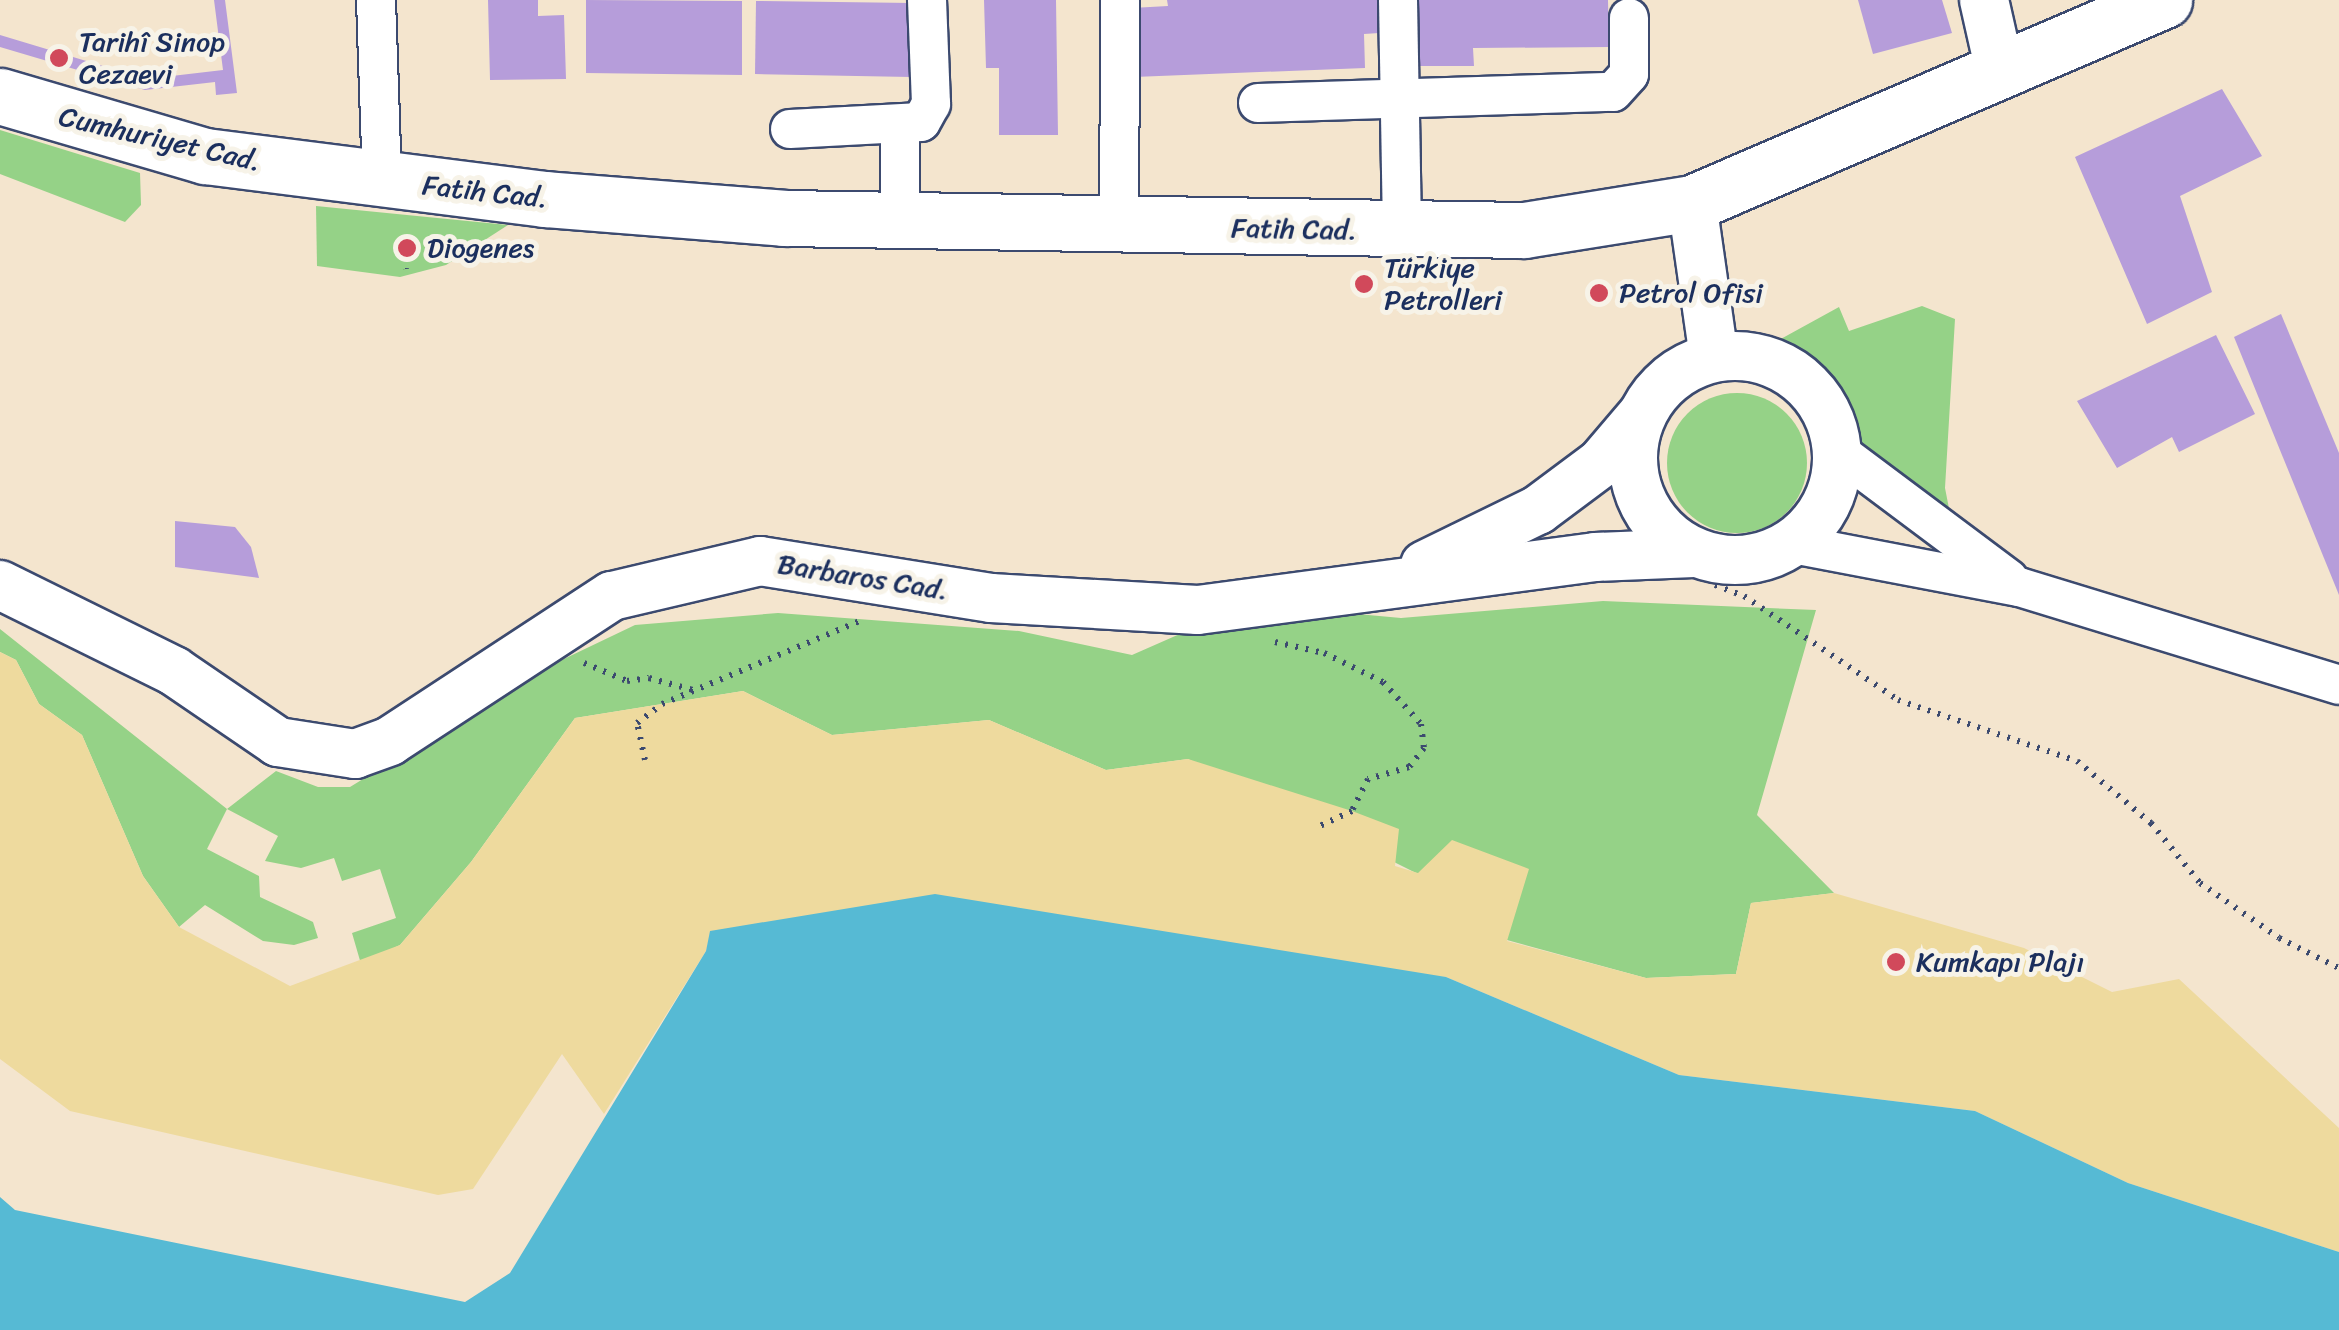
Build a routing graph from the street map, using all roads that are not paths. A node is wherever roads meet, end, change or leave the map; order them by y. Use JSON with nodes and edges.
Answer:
{"nodes":[{"id":1,"x":376,"y":0,"type":"edge"},
{"id":2,"x":927,"y":0,"type":"edge"},
{"id":3,"x":1120,"y":0,"type":"edge"},
{"id":4,"x":1398,"y":0,"type":"edge"},
{"id":5,"x":1984,"y":0,"type":"edge"},
{"id":6,"x":2164,"y":0,"type":"edge"},
{"id":7,"x":1628,"y":18,"type":"dead end"},
{"id":8,"x":2000,"y":71,"type":"junction"},
{"id":9,"x":0,"y":96,"type":"edge"},
{"id":10,"x":1400,"y":99,"type":"junction"},
{"id":11,"x":1258,"y":104,"type":"dead end"},
{"id":12,"x":900,"y":127,"type":"junction"},
{"id":13,"x":790,"y":128,"type":"dead end"},
{"id":14,"x":382,"y":180,"type":"junction"},
{"id":15,"x":1692,"y":203,"type":"junction"},
{"id":16,"x":900,"y":220,"type":"junction"},
{"id":17,"x":1119,"y":225,"type":"junction"},
{"id":18,"x":1402,"y":231,"type":"junction"},
{"id":19,"x":1714,"y":356,"type":"junction"},
{"id":20,"x":1641,"y":416,"type":"junction"},
{"id":21,"x":1839,"y":452,"type":"junction"},
{"id":22,"x":1793,"y":544,"type":"junction"},
{"id":23,"x":1702,"y":568,"type":"junction"},
{"id":24,"x":0,"y":585,"type":"edge"},
{"id":25,"x":2019,"y":587,"type":"junction"},
{"id":26,"x":1347,"y":592,"type":"junction"},
{"id":27,"x":2339,"y":684,"type":"edge"}],
"edges":[{"from":1,"to":14,"type":"street"},
{"from":2,"to":12,"type":"street"},
{"from":3,"to":17,"type":"street"},
{"from":4,"to":10,"type":"street"},
{"from":5,"to":8,"type":"main road"},
{"from":6,"to":8,"type":"highway","name":"Fatih Cad."},
{"from":7,"to":10,"type":"street"},
{"from":8,"to":15,"type":"highway","name":"Fatih Cad."},
{"from":9,"to":14,"type":"highway","name":"Cumhuriyet Cad."},
{"from":10,"to":11,"type":"street"},
{"from":10,"to":18,"type":"street"},
{"from":12,"to":13,"type":"street"},
{"from":12,"to":16,"type":"street"},
{"from":14,"to":16,"type":"highway","name":"Fatih Cad."},
{"from":15,"to":18,"type":"highway","name":"Fatih Cad."},
{"from":15,"to":19,"type":"main road"},
{"from":16,"to":17,"type":"highway","name":"Fatih Cad."},
{"from":17,"to":18,"type":"highway","name":"Fatih Cad."},
{"from":19,"to":20,"type":"main road"},
{"from":19,"to":21,"type":"main road"},
{"from":20,"to":23,"type":"main road"},
{"from":20,"to":26,"type":"main road"},
{"from":21,"to":22,"type":"main road"},
{"from":21,"to":25,"type":"street"},
{"from":22,"to":23,"type":"main road"},
{"from":22,"to":25,"type":"street"},
{"from":23,"to":26,"type":"main road","name":"Barbaros Cad."},
{"from":24,"to":26,"type":"main road","name":"Barbaros Cad."},
{"from":25,"to":27,"type":"street"}]}
